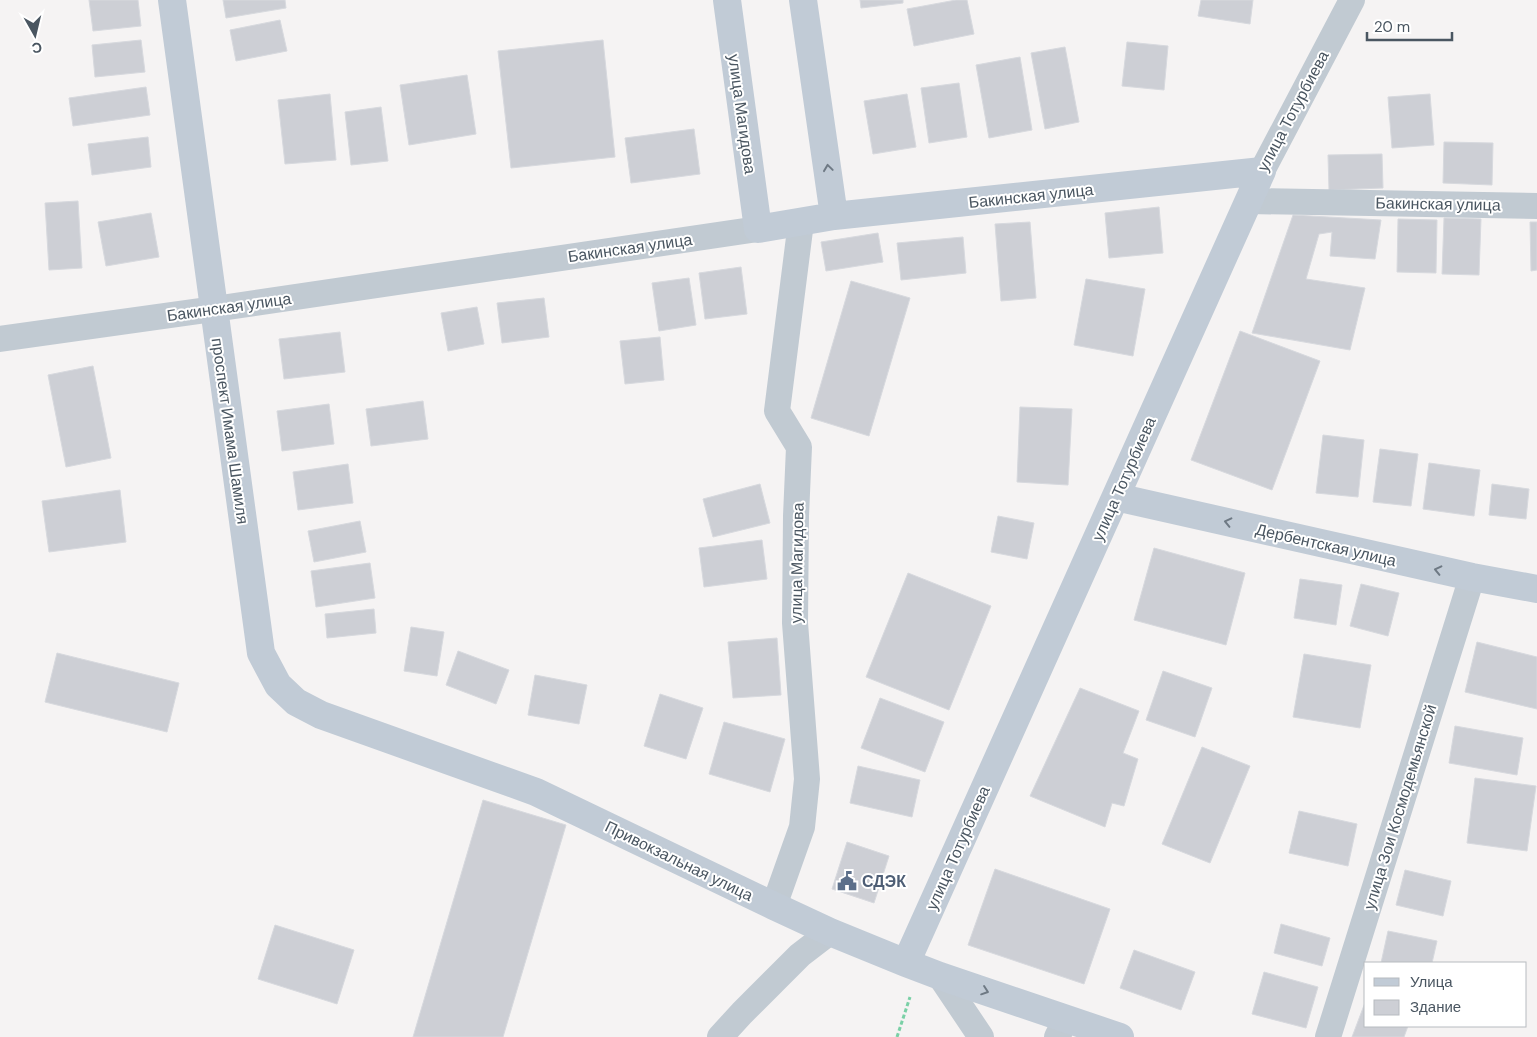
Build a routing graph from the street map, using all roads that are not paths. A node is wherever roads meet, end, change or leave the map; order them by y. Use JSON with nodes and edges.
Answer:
{"nodes":[{"id":1,"x":172,"y":0,"type":"edge"},
{"id":2,"x":727,"y":0,"type":"edge"},
{"id":3,"x":803,"y":0,"type":"edge"},
{"id":4,"x":1352,"y":0,"type":"edge"},
{"id":5,"x":1262,"y":171,"type":"junction"},
{"id":6,"x":1249,"y":201,"type":"junction"},
{"id":7,"x":1537,"y":206,"type":"edge"},
{"id":8,"x":834,"y":216,"type":"junction"},
{"id":9,"x":801,"y":222,"type":"junction"},
{"id":10,"x":758,"y":229,"type":"junction"},
{"id":11,"x":214,"y":309,"type":"junction"},
{"id":12,"x":0,"y":339,"type":"edge"},
{"id":13,"x":1116,"y":497,"type":"junction"},
{"id":14,"x":1472,"y":577,"type":"junction"},
{"id":15,"x":1537,"y":589,"type":"edge"},
{"id":16,"x":261,"y":653,"type":"joint"},
{"id":17,"x":774,"y":906,"type":"junction"},
{"id":18,"x":830,"y":932,"type":"junction"},
{"id":19,"x":906,"y":963,"type":"junction"},
{"id":20,"x":940,"y":976,"type":"junction"},
{"id":21,"x":1062,"y":1028,"type":"edge"},
{"id":22,"x":720,"y":1037,"type":"edge"},
{"id":23,"x":981,"y":1037,"type":"edge"},
{"id":24,"x":1120,"y":1037,"type":"edge"},
{"id":25,"x":1328,"y":1037,"type":"edge"}],
"edges":[{"from":1,"to":11,"type":"main road","name":"проспект Имама Шамиля"},
{"from":2,"to":10,"type":"main road","name":"улица Магидова"},
{"from":8,"to":3,"type":"main road","one_way":true},
{"from":4,"to":5,"type":"street","name":"улица Тотурбиева"},
{"from":5,"to":6,"type":"main road","name":"улица Тотурбиева"},
{"from":5,"to":8,"type":"main road","name":"Бакинская улица"},
{"from":6,"to":7,"type":"street","name":"Бакинская улица"},
{"from":6,"to":13,"type":"main road","name":"улица Тотурбиева"},
{"from":8,"to":9,"type":"main road","name":"Бакинская улица"},
{"from":9,"to":10,"type":"main road","name":"Бакинская улица"},
{"from":9,"to":17,"type":"street","name":"улица Магидова"},
{"from":10,"to":11,"type":"street","name":"Бакинская улица"},
{"from":11,"to":12,"type":"street","name":"Бакинская улица"},
{"from":11,"to":16,"type":"main road","name":"проспект Имама Шамиля"},
{"from":14,"to":13,"type":"main road","name":"Дербентская улица","one_way":true},
{"from":13,"to":19,"type":"main road","name":"улица Тотурбиева"},
{"from":14,"to":15,"type":"main road","name":"Дербентская улица"},
{"from":14,"to":25,"type":"street","name":"улица Зои Космодемьянской"},
{"from":16,"to":17,"type":"main road","name":"Привокзальная улица"},
{"from":17,"to":18,"type":"main road","name":"Привокзальная улица"},
{"from":18,"to":19,"type":"main road","name":"Привокзальная улица"},
{"from":18,"to":22,"type":"street"},
{"from":19,"to":20,"type":"main road","name":"Привокзальная улица"},
{"from":20,"to":21,"type":"main road","name":"Привокзальная улица","one_way":true},
{"from":20,"to":23,"type":"street"},
{"from":21,"to":24,"type":"main road","name":"Привокзальная улица"}]}
